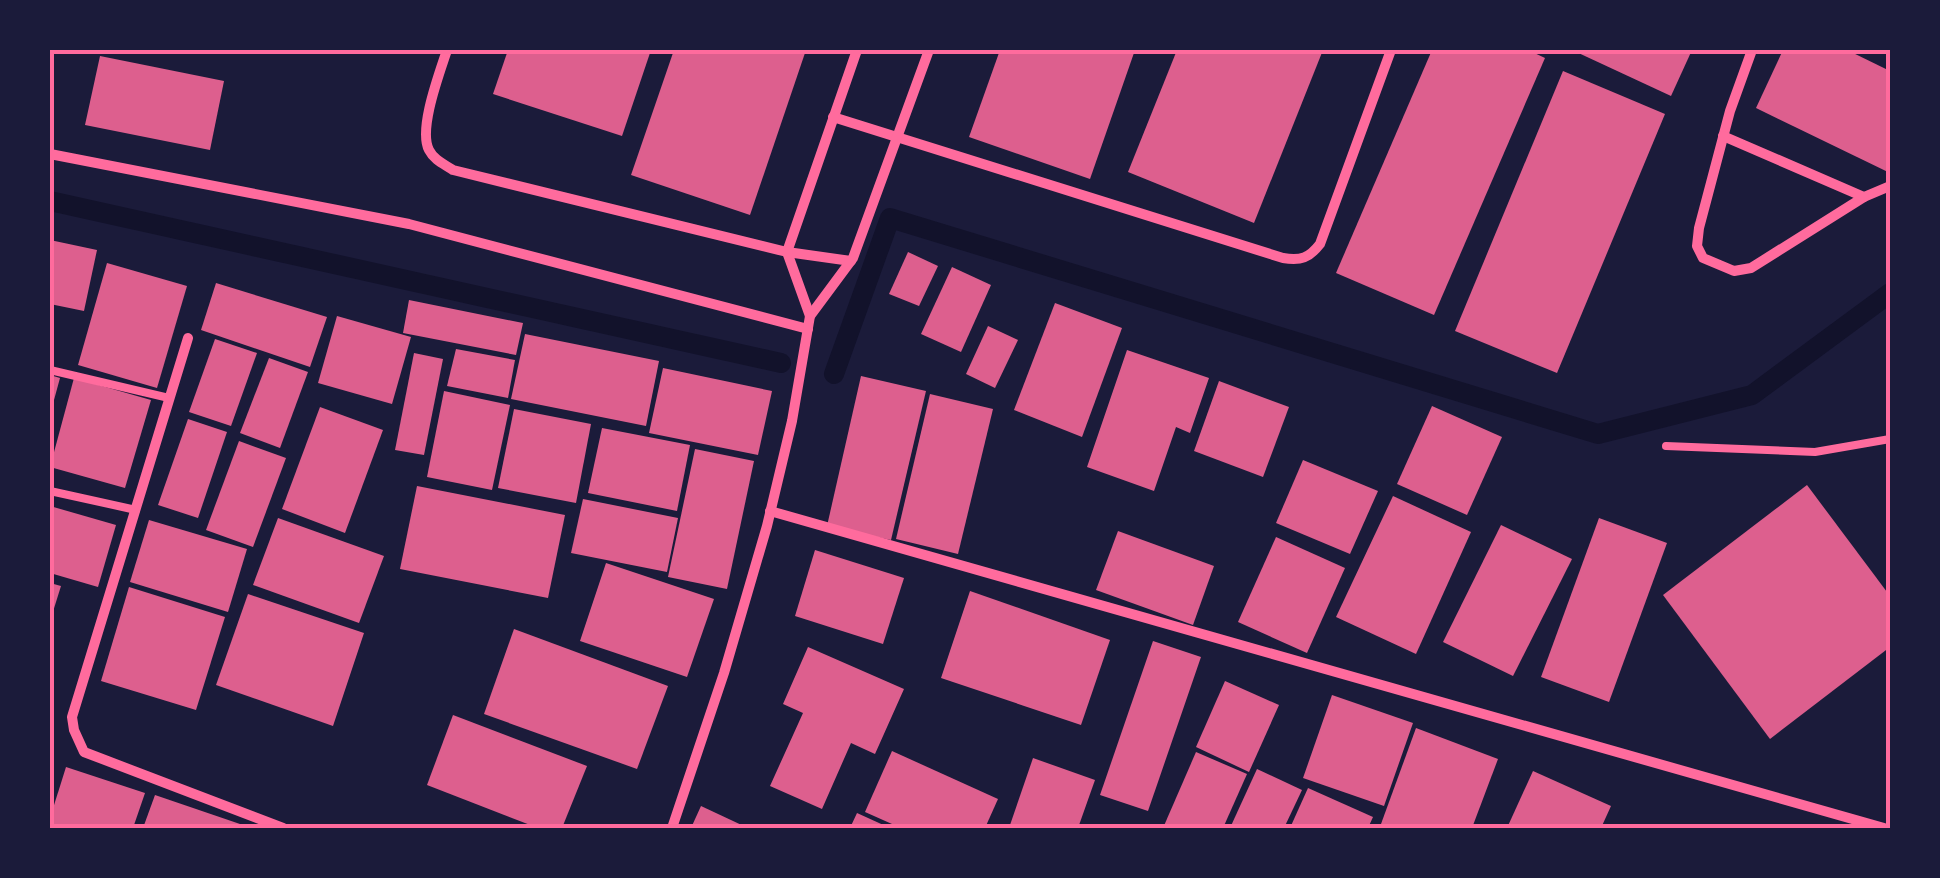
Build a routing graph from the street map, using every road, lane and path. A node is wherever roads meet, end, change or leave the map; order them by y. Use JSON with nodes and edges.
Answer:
{"nodes":[{"id":1,"x":447,"y":50,"type":"edge"},
{"id":2,"x":857,"y":50,"type":"edge"},
{"id":3,"x":929,"y":50,"type":"edge"},
{"id":4,"x":1390,"y":50,"type":"edge"},
{"id":5,"x":1752,"y":50,"type":"edge"},
{"id":6,"x":833,"y":117,"type":"junction"},
{"id":7,"x":896,"y":136,"type":"junction"},
{"id":8,"x":1724,"y":136,"type":"junction"},
{"id":9,"x":50,"y":154,"type":"edge"},
{"id":10,"x":1890,"y":186,"type":"edge"},
{"id":11,"x":1864,"y":197,"type":"junction"},
{"id":12,"x":787,"y":252,"type":"junction"},
{"id":13,"x":851,"y":261,"type":"junction"},
{"id":14,"x":810,"y":316,"type":"junction"},
{"id":15,"x":808,"y":329,"type":"junction"},
{"id":16,"x":188,"y":338,"type":"dead end"},
{"id":17,"x":50,"y":370,"type":"edge"},
{"id":18,"x":169,"y":398,"type":"junction"},
{"id":19,"x":1890,"y":439,"type":"edge"},
{"id":20,"x":1666,"y":446,"type":"dead end"},
{"id":21,"x":50,"y":491,"type":"edge"},
{"id":22,"x":136,"y":510,"type":"junction"},
{"id":23,"x":770,"y":510,"type":"junction"},
{"id":24,"x":283,"y":828,"type":"edge"},
{"id":25,"x":672,"y":828,"type":"edge"},
{"id":26,"x":1884,"y":828,"type":"edge"}],
"edges":[{"from":1,"to":12,"type":"street"},
{"from":2,"to":6,"type":"street"},
{"from":3,"to":7,"type":"street"},
{"from":4,"to":7,"type":"street"},
{"from":5,"to":8,"type":"street"},
{"from":6,"to":7,"type":"street"},
{"from":6,"to":12,"type":"street"},
{"from":7,"to":13,"type":"street"},
{"from":8,"to":11,"type":"street"},
{"from":8,"to":11,"type":"street"},
{"from":9,"to":15,"type":"street"},
{"from":10,"to":11,"type":"street"},
{"from":12,"to":13,"type":"street"},
{"from":12,"to":14,"type":"street"},
{"from":13,"to":14,"type":"street"},
{"from":14,"to":15,"type":"street"},
{"from":15,"to":23,"type":"street"},
{"from":16,"to":18,"type":"street"},
{"from":17,"to":18,"type":"lane"},
{"from":18,"to":22,"type":"street"},
{"from":19,"to":20,"type":"lane"},
{"from":21,"to":22,"type":"lane"},
{"from":22,"to":24,"type":"street"},
{"from":23,"to":25,"type":"street"},
{"from":23,"to":26,"type":"street"}]}
